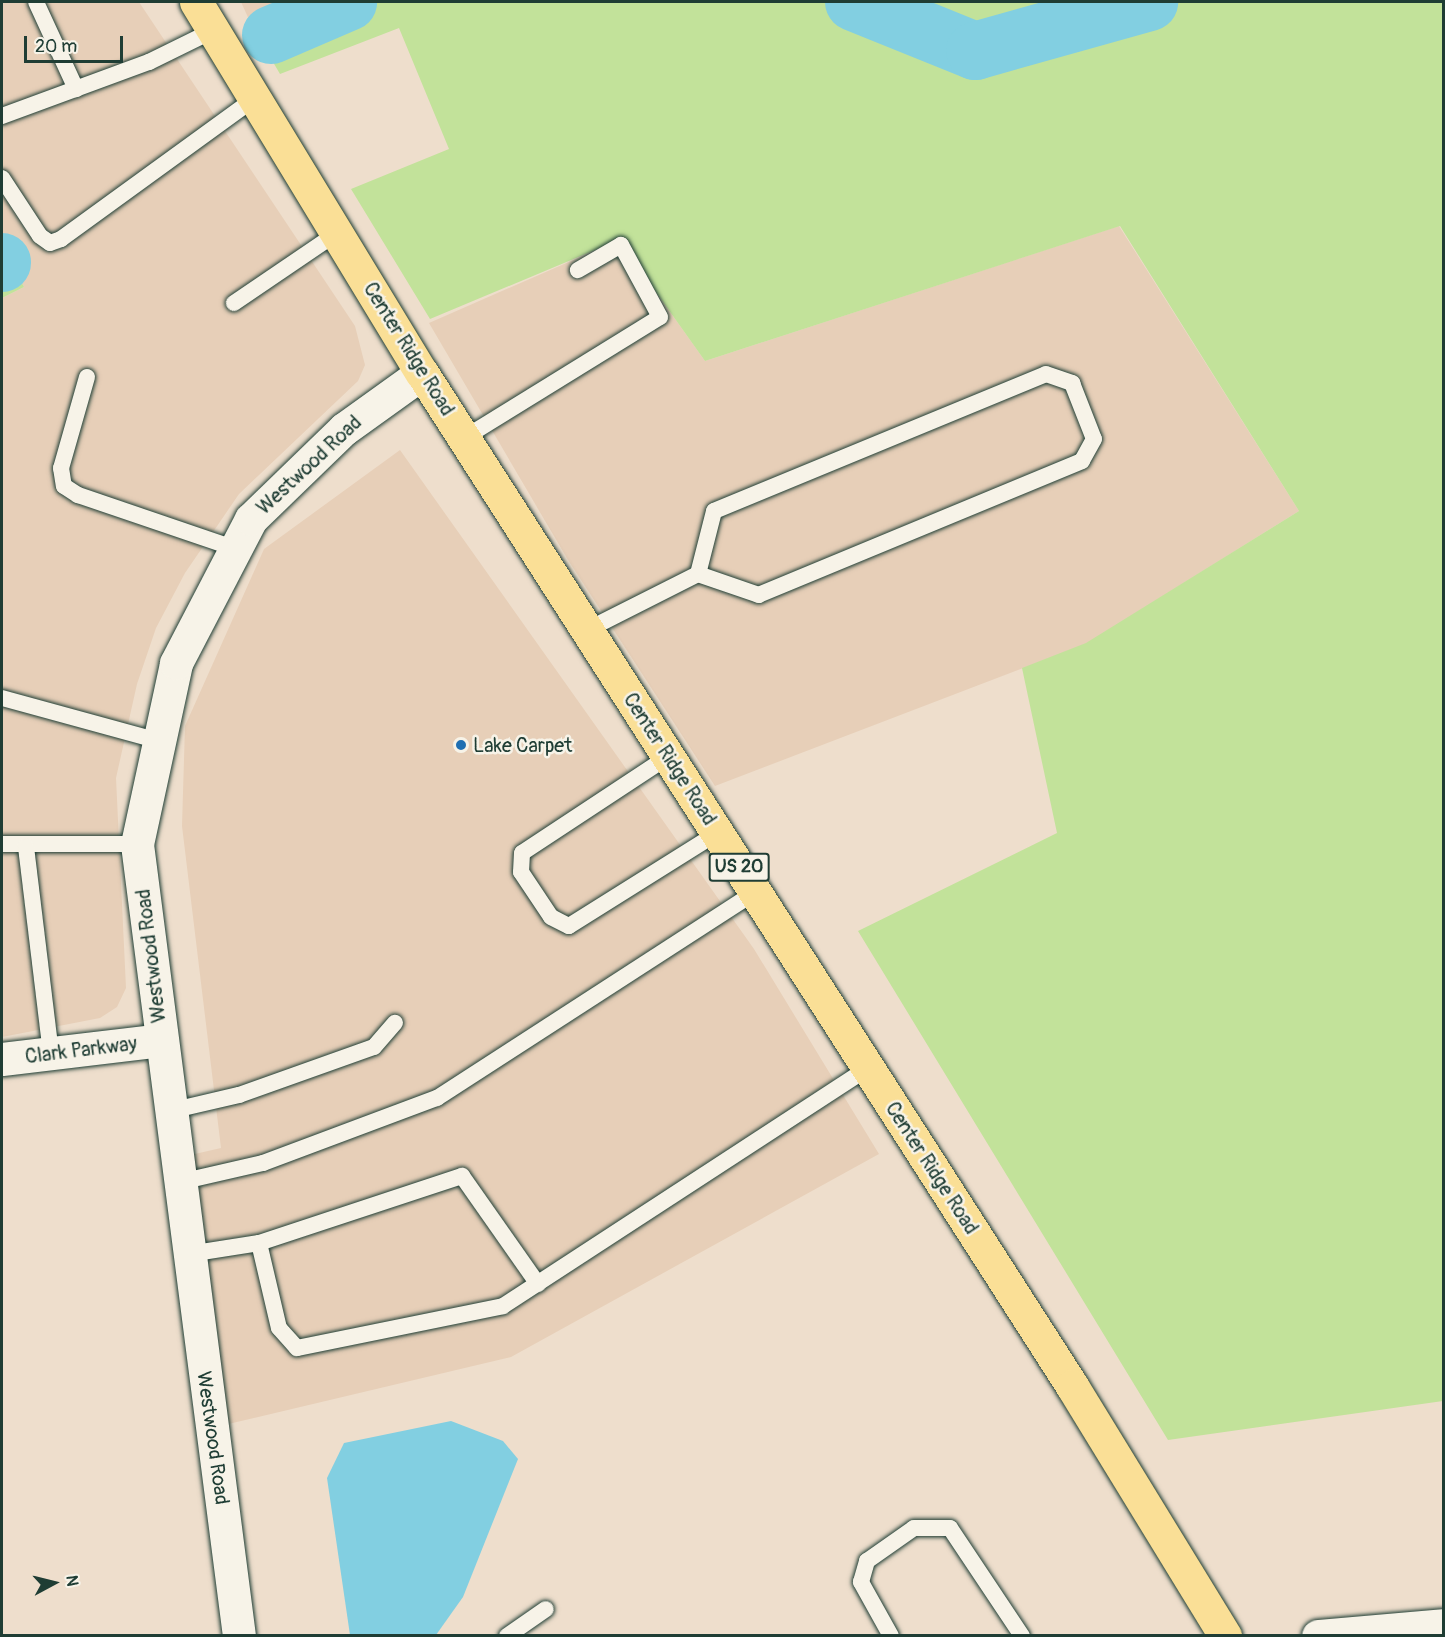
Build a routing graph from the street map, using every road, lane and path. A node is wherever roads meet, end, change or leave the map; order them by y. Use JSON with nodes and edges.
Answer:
{"nodes":[{"id":1,"x":36,"y":2,"type":"edge"},
{"id":2,"x":196,"y":2,"type":"edge"},
{"id":3,"x":214,"y":30,"type":"junction"},
{"id":4,"x":76,"y":88,"type":"junction"},
{"id":5,"x":255,"y":98,"type":"junction"},
{"id":6,"x":2,"y":116,"type":"edge"},
{"id":7,"x":2,"y":178,"type":"edge"},
{"id":8,"x":337,"y":233,"type":"junction"},
{"id":9,"x":579,"y":270,"type":"dead end"},
{"id":10,"x":234,"y":303,"type":"dead end"},
{"id":11,"x":422,"y":373,"type":"junction"},
{"id":12,"x":87,"y":377,"type":"dead end"},
{"id":13,"x":464,"y":438,"type":"junction"},
{"id":14,"x":234,"y":548,"type":"junction"},
{"id":15,"x":698,"y":574,"type":"junction"},
{"id":16,"x":587,"y":630,"type":"junction"},
{"id":17,"x":2,"y":698,"type":"edge"},
{"id":18,"x":159,"y":741,"type":"junction"},
{"id":19,"x":669,"y":756,"type":"junction"},
{"id":20,"x":717,"y":833,"type":"junction"},
{"id":21,"x":2,"y":844,"type":"edge"},
{"id":22,"x":137,"y":844,"type":"junction"},
{"id":23,"x":26,"y":847,"type":"junction"},
{"id":24,"x":755,"y":892,"type":"junction"},
{"id":25,"x":395,"y":1023,"type":"dead end"},
{"id":26,"x":161,"y":1040,"type":"junction"},
{"id":27,"x":51,"y":1054,"type":"junction"},
{"id":28,"x":2,"y":1059,"type":"edge"},
{"id":29,"x":868,"y":1068,"type":"junction"},
{"id":30,"x":170,"y":1111,"type":"junction"},
{"id":31,"x":180,"y":1182,"type":"junction"},
{"id":32,"x":259,"y":1243,"type":"junction"},
{"id":33,"x":189,"y":1254,"type":"junction"},
{"id":34,"x":538,"y":1284,"type":"junction"},
{"id":35,"x":546,"y":1609,"type":"dead end"},
{"id":36,"x":1443,"y":1625,"type":"edge"},
{"id":37,"x":239,"y":1635,"type":"edge"},
{"id":38,"x":507,"y":1635,"type":"edge"},
{"id":39,"x":891,"y":1635,"type":"edge"},
{"id":40,"x":1022,"y":1635,"type":"edge"},
{"id":41,"x":1224,"y":1635,"type":"edge"},
{"id":42,"x":1318,"y":1635,"type":"edge"}],
"edges":[{"from":1,"to":4,"type":"lane"},
{"from":2,"to":3,"type":"main road","name":"Center Ridge Road","number":"US 20"},
{"from":3,"to":4,"type":"lane"},
{"from":3,"to":5,"type":"main road","name":"Center Ridge Road","number":"US 20"},
{"from":4,"to":6,"type":"lane"},
{"from":5,"to":7,"type":"lane"},
{"from":5,"to":8,"type":"main road","name":"Center Ridge Road","number":"US 20"},
{"from":8,"to":10,"type":"lane"},
{"from":8,"to":11,"type":"main road","name":"Center Ridge Road","number":"US 20"},
{"from":9,"to":13,"type":"lane"},
{"from":11,"to":13,"type":"main road","name":"Center Ridge Road","number":"US 20"},
{"from":11,"to":14,"type":"street","name":"Westwood Road"},
{"from":12,"to":14,"type":"lane"},
{"from":13,"to":16,"type":"main road","name":"Center Ridge Road","number":"US 20"},
{"from":14,"to":18,"type":"street","name":"Westwood Road"},
{"from":15,"to":15,"type":"lane"},
{"from":15,"to":16,"type":"lane"},
{"from":16,"to":19,"type":"main road","name":"Center Ridge Road","number":"US 20"},
{"from":17,"to":18,"type":"lane"},
{"from":18,"to":22,"type":"street","name":"Westwood Road"},
{"from":19,"to":20,"type":"main road","name":"Center Ridge Road","number":"US 20"},
{"from":19,"to":20,"type":"lane"},
{"from":20,"to":24,"type":"main road","name":"Center Ridge Road","number":"US 20"},
{"from":21,"to":23,"type":"lane"},
{"from":22,"to":23,"type":"lane"},
{"from":22,"to":26,"type":"street","name":"Westwood Road"},
{"from":23,"to":27,"type":"lane"},
{"from":24,"to":29,"type":"main road","name":"Center Ridge Road","number":"US 20"},
{"from":24,"to":31,"type":"lane"},
{"from":25,"to":30,"type":"lane"},
{"from":26,"to":27,"type":"street","name":"Clark Parkway"},
{"from":26,"to":30,"type":"street","name":"Westwood Road"},
{"from":27,"to":28,"type":"street","name":"Clark Parkway"},
{"from":29,"to":34,"type":"lane"},
{"from":29,"to":41,"type":"main road","name":"Center Ridge Road","number":"US 20"},
{"from":30,"to":31,"type":"street","name":"Westwood Road"},
{"from":31,"to":33,"type":"street","name":"Westwood Road"},
{"from":32,"to":33,"type":"lane"},
{"from":32,"to":34,"type":"lane"},
{"from":32,"to":34,"type":"lane"},
{"from":33,"to":37,"type":"street","name":"Westwood Road"},
{"from":35,"to":38,"type":"lane"},
{"from":36,"to":42,"type":"street"},
{"from":39,"to":40,"type":"lane"}]}
